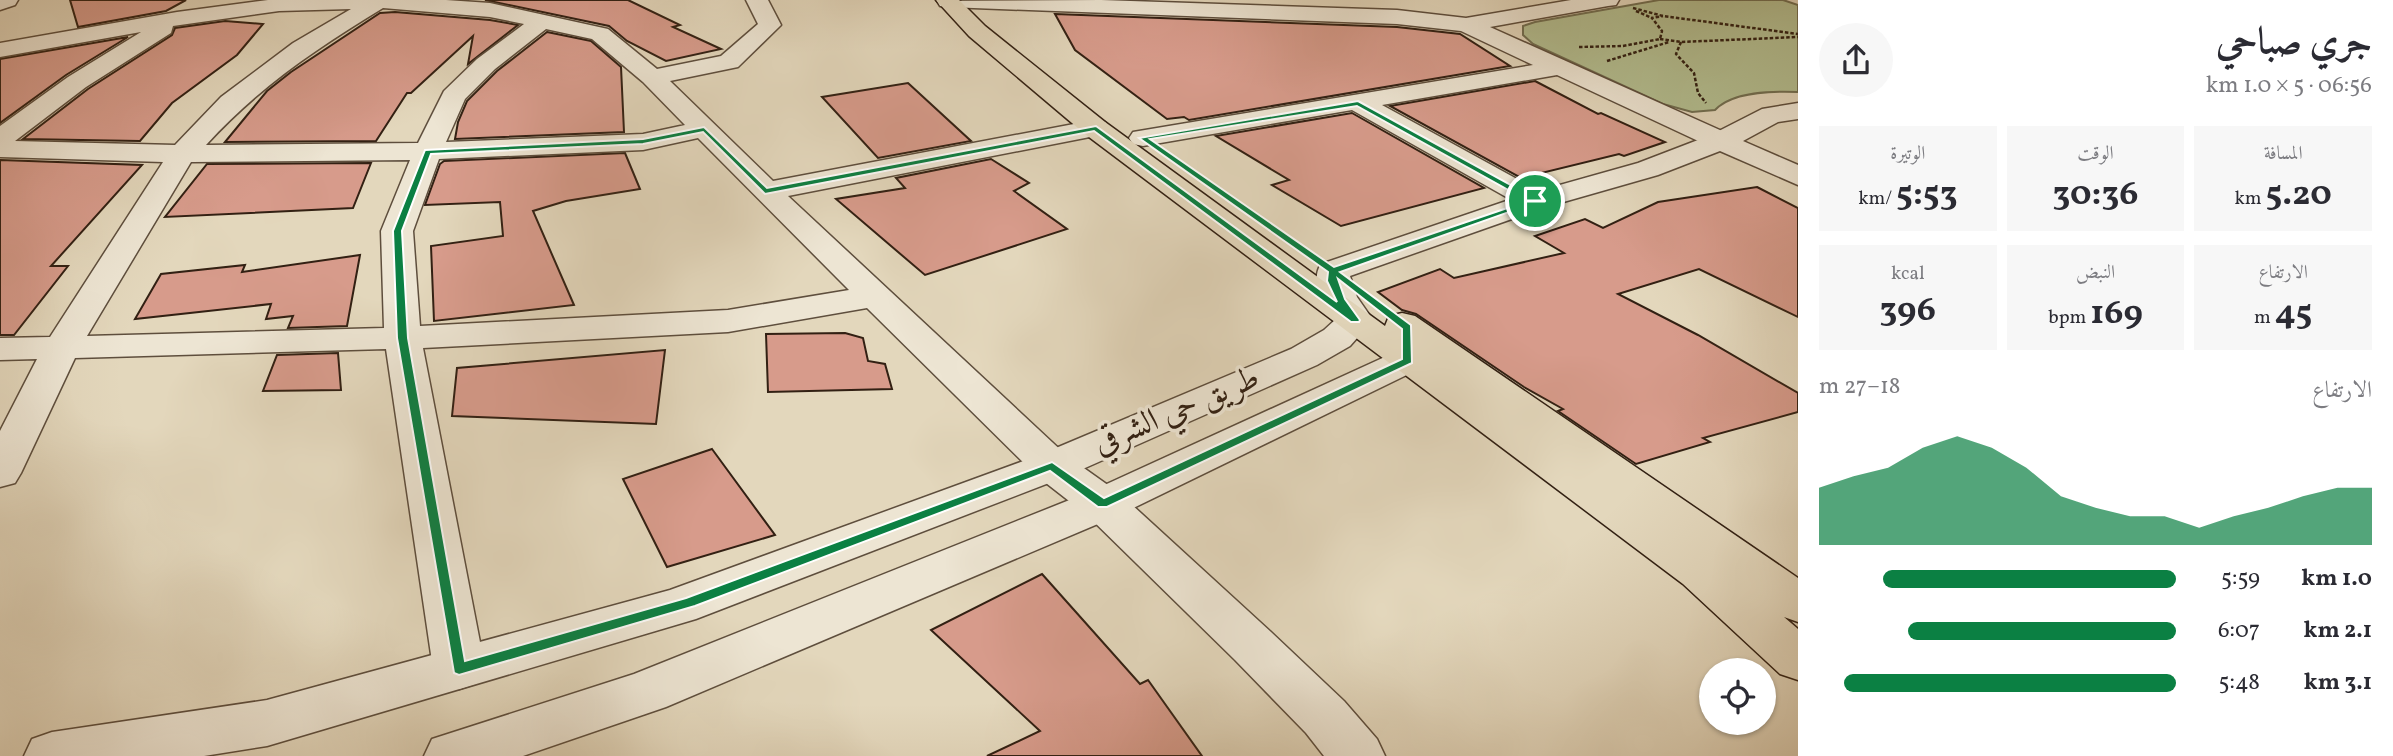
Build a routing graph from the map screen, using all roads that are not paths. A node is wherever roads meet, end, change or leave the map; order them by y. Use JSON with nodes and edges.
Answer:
{"nodes":[{"id":1,"x":7,"y":0,"type":"edge"},
{"id":2,"x":380,"y":0,"type":"edge"},
{"id":3,"x":757,"y":0,"type":"edge"},
{"id":4,"x":948,"y":0,"type":"edge"},
{"id":5,"x":973,"y":0,"type":"edge"},
{"id":6,"x":1608,"y":0,"type":"edge"},
{"id":7,"x":0,"y":4,"type":"edge"},
{"id":8,"x":177,"y":19,"type":"junction"},
{"id":9,"x":542,"y":21,"type":"junction"},
{"id":10,"x":1466,"y":25,"type":"junction"},
{"id":11,"x":0,"y":50,"type":"edge"},
{"id":12,"x":1564,"y":57,"type":"junction"},
{"id":13,"x":652,"y":77,"type":"junction"},
{"id":14,"x":1358,"y":103,"type":"junction"},
{"id":15,"x":1798,"y":110,"type":"edge"},
{"id":16,"x":1096,"y":128,"type":"junction"},
{"id":17,"x":704,"y":129,"type":"junction"},
{"id":18,"x":1143,"y":138,"type":"junction"},
{"id":19,"x":0,"y":139,"type":"edge"},
{"id":20,"x":1721,"y":141,"type":"junction"},
{"id":21,"x":0,"y":149,"type":"edge"},
{"id":22,"x":428,"y":151,"type":"junction"},
{"id":23,"x":182,"y":154,"type":"junction"},
{"id":24,"x":1798,"y":158,"type":"edge"},
{"id":25,"x":1798,"y":176,"type":"edge"},
{"id":26,"x":765,"y":191,"type":"junction"},
{"id":27,"x":1535,"y":201,"type":"junction"},
{"id":28,"x":1333,"y":271,"type":"junction"},
{"id":29,"x":877,"y":296,"type":"junction"},
{"id":30,"x":1355,"y":320,"type":"junction"},
{"id":31,"x":403,"y":338,"type":"junction"},
{"id":32,"x":1407,"y":344,"type":"junction"},
{"id":33,"x":61,"y":348,"type":"junction"},
{"id":34,"x":0,"y":349,"type":"edge"},
{"id":35,"x":1052,"y":466,"type":"junction"},
{"id":36,"x":0,"y":473,"type":"edge"},
{"id":37,"x":1103,"y":503,"type":"junction"},
{"id":38,"x":1700,"y":572,"type":"junction"},
{"id":39,"x":1798,"y":603,"type":"edge"},
{"id":40,"x":1798,"y":611,"type":"edge"},
{"id":41,"x":1798,"y":659,"type":"edge"},
{"id":42,"x":459,"y":668,"type":"junction"},
{"id":43,"x":65,"y":754,"type":"edge"},
{"id":44,"x":452,"y":756,"type":"edge"},
{"id":45,"x":1357,"y":756,"type":"edge"}],
"edges":[{"from":1,"to":7,"type":"street"},
{"from":2,"to":8,"type":"street"},
{"from":2,"to":9,"type":"street"},
{"from":2,"to":23,"type":"street"},
{"from":3,"to":13,"type":"street"},
{"from":4,"to":5,"type":"street"},
{"from":4,"to":16,"type":"main road"},
{"from":5,"to":10,"type":"street"},
{"from":5,"to":18,"type":"main road"},
{"from":6,"to":10,"type":"street"},
{"from":8,"to":11,"type":"street"},
{"from":8,"to":19,"type":"street"},
{"from":9,"to":13,"type":"street"},
{"from":9,"to":22,"type":"street"},
{"from":10,"to":12,"type":"street"},
{"from":12,"to":14,"type":"street"},
{"from":12,"to":20,"type":"street"},
{"from":13,"to":17,"type":"street"},
{"from":14,"to":18,"type":"street"},
{"from":14,"to":27,"type":"street"},
{"from":15,"to":20,"type":"street"},
{"from":16,"to":26,"type":"street"},
{"from":16,"to":30,"type":"main road"},
{"from":17,"to":22,"type":"street"},
{"from":17,"to":26,"type":"street"},
{"from":18,"to":28,"type":"main road"},
{"from":20,"to":24,"type":"street"},
{"from":20,"to":25,"type":"street"},
{"from":20,"to":27,"type":"street"},
{"from":21,"to":23,"type":"street"},
{"from":22,"to":23,"type":"street"},
{"from":22,"to":31,"type":"street"},
{"from":23,"to":33,"type":"street"},
{"from":26,"to":29,"type":"street"},
{"from":27,"to":28,"type":"street"},
{"from":28,"to":30,"type":"street"},
{"from":28,"to":32,"type":"main road"},
{"from":29,"to":31,"type":"street"},
{"from":29,"to":35,"type":"street"},
{"from":30,"to":32,"type":"main road"},
{"from":30,"to":35,"type":"street","name":"طريق حي الشرقي"},
{"from":31,"to":33,"type":"street"},
{"from":31,"to":42,"type":"street"},
{"from":32,"to":37,"type":"street"},
{"from":32,"to":38,"type":"main road"},
{"from":32,"to":39,"type":"main road"},
{"from":33,"to":34,"type":"street"},
{"from":33,"to":36,"type":"street"},
{"from":35,"to":37,"type":"street"},
{"from":35,"to":42,"type":"street","name":"طريق حي الشرقي"},
{"from":37,"to":44,"type":"street"},
{"from":37,"to":45,"type":"street"},
{"from":38,"to":40,"type":"street"},
{"from":38,"to":41,"type":"main road"},
{"from":42,"to":43,"type":"street","name":"طريق حي الشرقي"}]}
